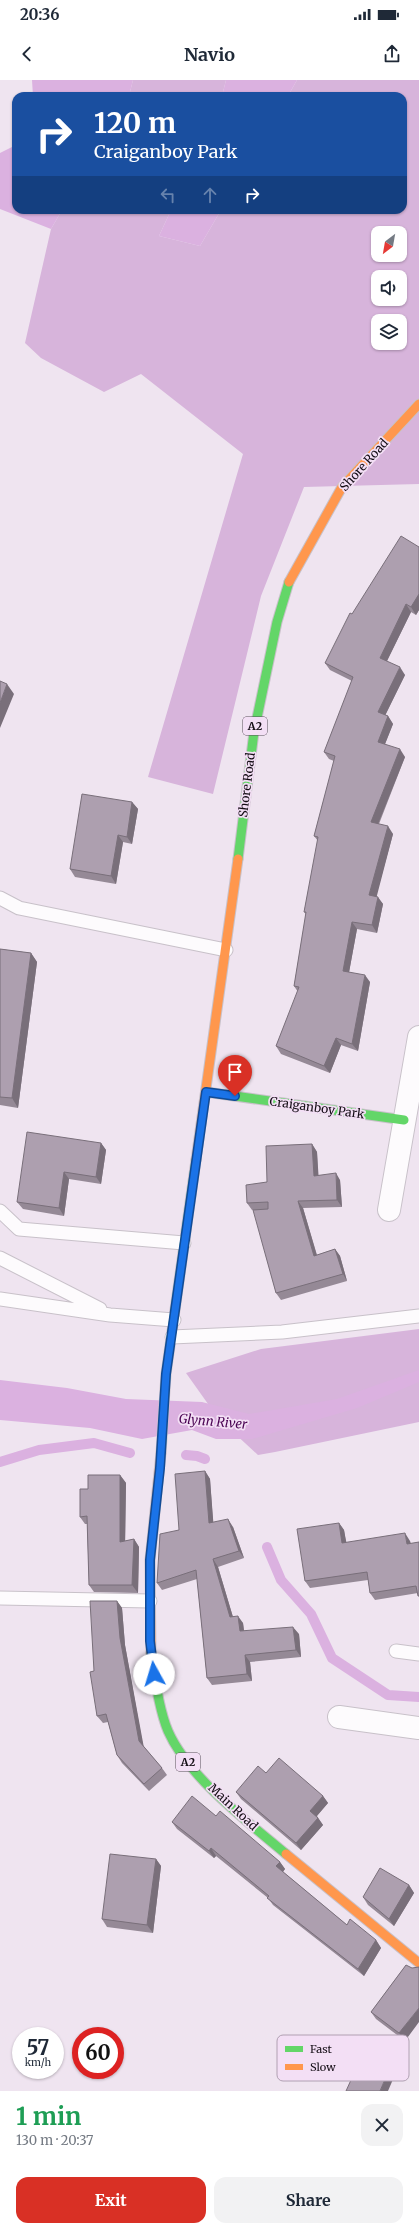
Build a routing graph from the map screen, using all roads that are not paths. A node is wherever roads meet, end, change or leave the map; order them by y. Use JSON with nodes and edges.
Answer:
{"nodes":[{"id":1,"x":419,"y":404,"type":"edge"},
{"id":2,"x":0,"y":898,"type":"edge"},
{"id":3,"x":226,"y":950,"type":"junction"},
{"id":4,"x":419,"y":1037,"type":"edge"},
{"id":5,"x":206,"y":1092,"type":"junction"},
{"id":6,"x":404,"y":1120,"type":"junction"},
{"id":7,"x":389,"y":1210,"type":"dead end"},
{"id":8,"x":0,"y":1211,"type":"edge"},
{"id":9,"x":184,"y":1243,"type":"junction"},
{"id":10,"x":0,"y":1258,"type":"edge"},
{"id":11,"x":0,"y":1299,"type":"edge"},
{"id":12,"x":110,"y":1315,"type":"junction"},
{"id":13,"x":419,"y":1316,"type":"edge"},
{"id":14,"x":174,"y":1320,"type":"junction"},
{"id":15,"x":172,"y":1337,"type":"junction"},
{"id":16,"x":0,"y":1598,"type":"edge"},
{"id":17,"x":150,"y":1601,"type":"junction"},
{"id":18,"x":396,"y":1651,"type":"dead end"},
{"id":19,"x":419,"y":1654,"type":"edge"},
{"id":20,"x":338,"y":1717,"type":"dead end"},
{"id":21,"x":419,"y":1728,"type":"edge"},
{"id":22,"x":419,"y":1963,"type":"edge"}],
"edges":[{"from":1,"to":3,"type":"main road","name":"Shore Road","number":"A2"},
{"from":2,"to":3,"type":"lane"},
{"from":3,"to":5,"type":"main road","name":"Shore Road","number":"A2"},
{"from":4,"to":6,"type":"street"},
{"from":5,"to":6,"type":"main road","name":"Craiganboy Park"},
{"from":5,"to":9,"type":"main road","name":"Main Road","number":"A2"},
{"from":6,"to":7,"type":"street"},
{"from":8,"to":9,"type":"lane"},
{"from":9,"to":14,"type":"main road","name":"Main Road","number":"A2"},
{"from":10,"to":12,"type":"lane"},
{"from":11,"to":12,"type":"lane"},
{"from":12,"to":14,"type":"lane"},
{"from":13,"to":15,"type":"lane"},
{"from":14,"to":15,"type":"main road","name":"Main Road","number":"A2"},
{"from":15,"to":17,"type":"main road","name":"Main Road","number":"A2"},
{"from":16,"to":17,"type":"lane"},
{"from":17,"to":22,"type":"main road","name":"Main Road","number":"A2"},
{"from":18,"to":19,"type":"lane"},
{"from":20,"to":21,"type":"street"}]}
